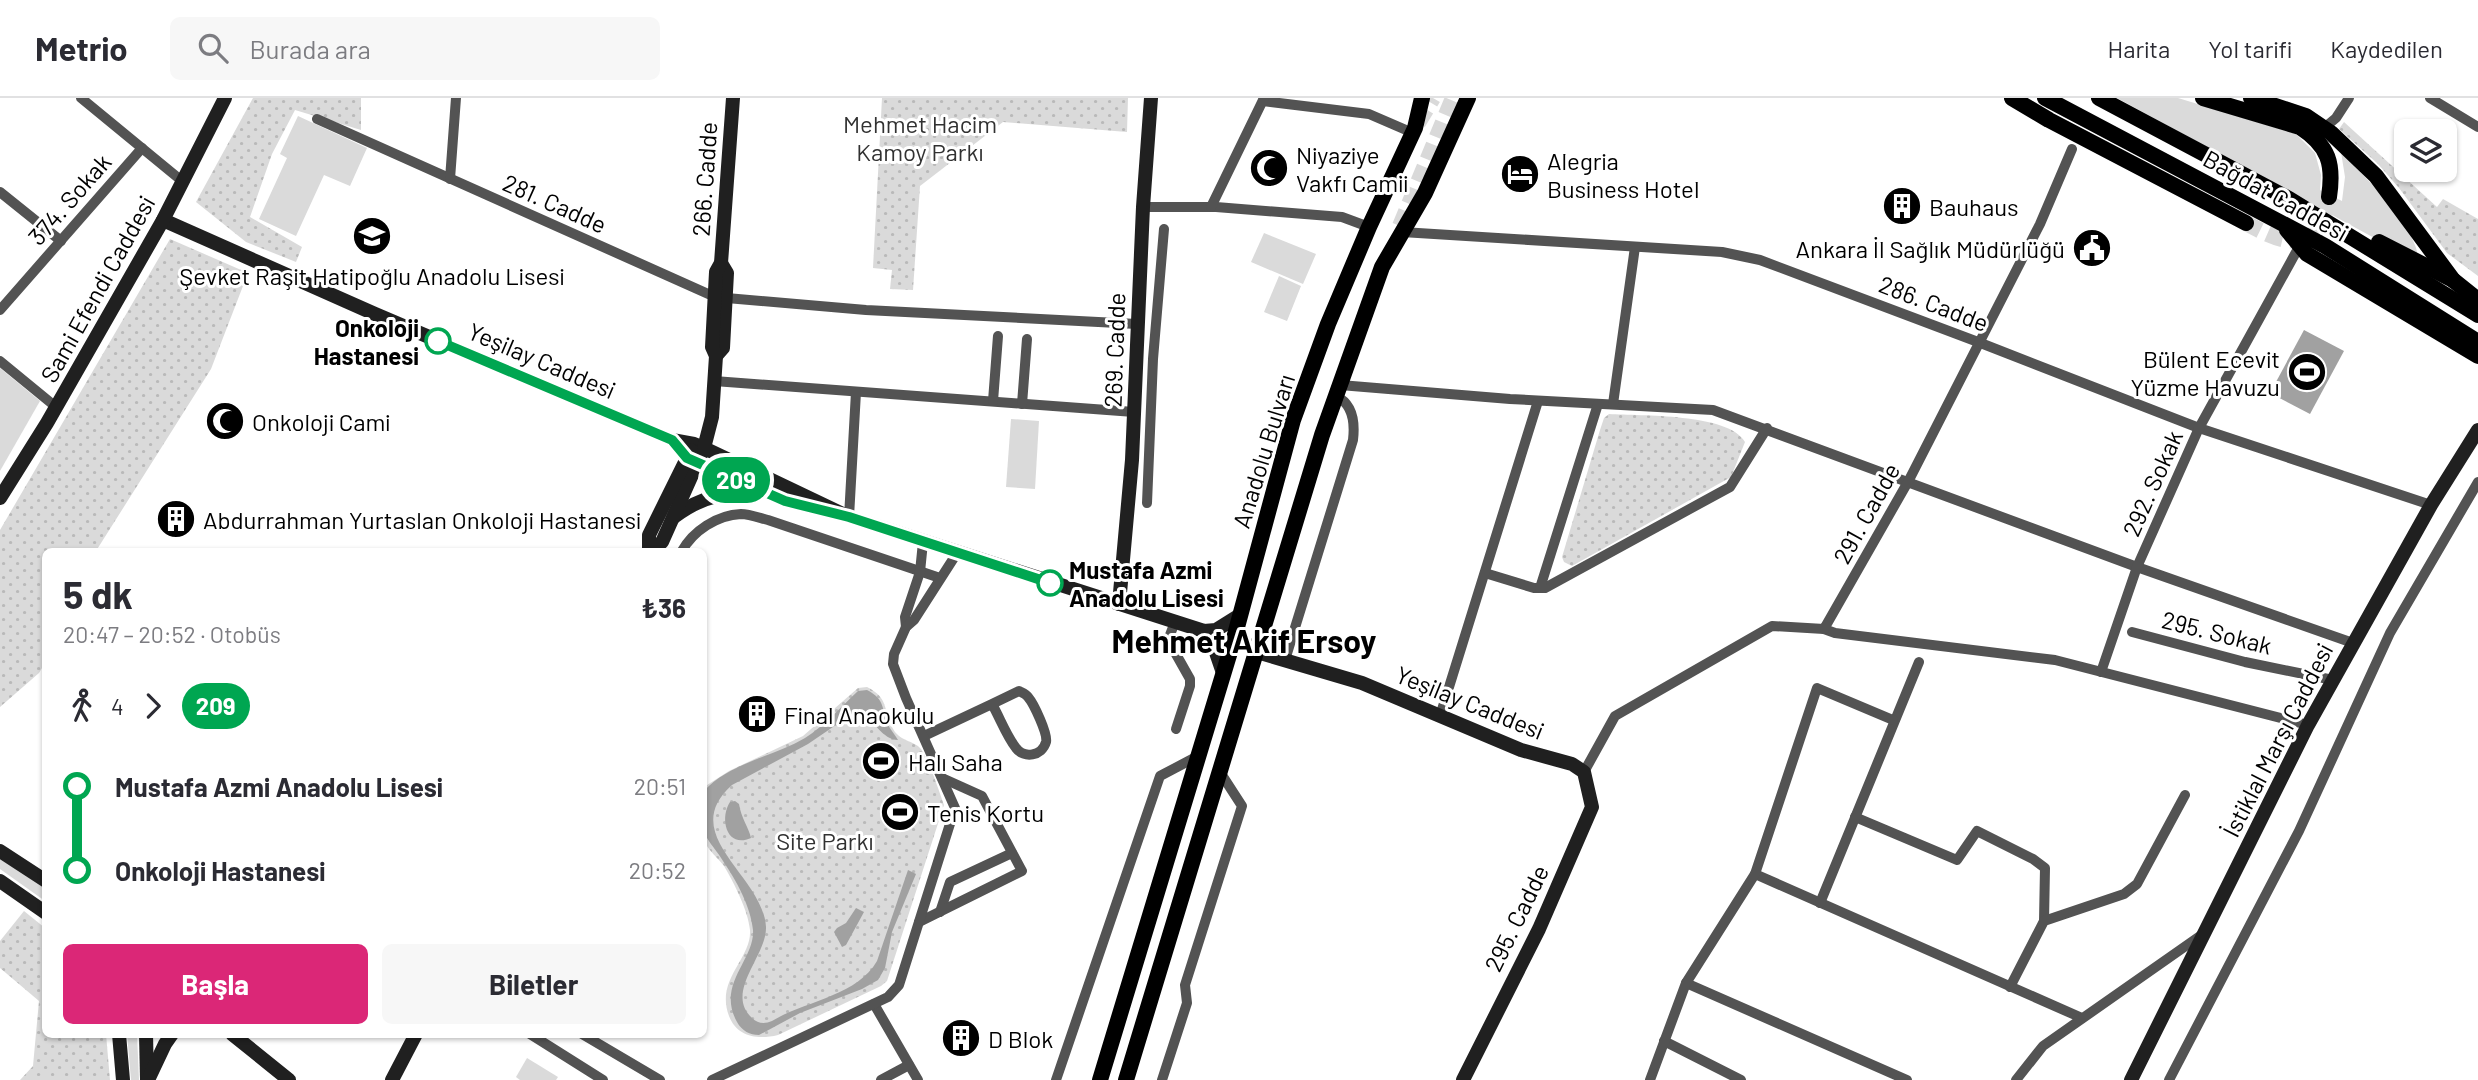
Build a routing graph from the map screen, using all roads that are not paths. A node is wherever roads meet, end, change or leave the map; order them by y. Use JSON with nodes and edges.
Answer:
{"nodes":[{"id":1,"x":81,"y":98,"type":"edge"},
{"id":2,"x":225,"y":98,"type":"edge"},
{"id":3,"x":456,"y":98,"type":"edge"},
{"id":4,"x":733,"y":98,"type":"edge"},
{"id":5,"x":1151,"y":98,"type":"edge"},
{"id":6,"x":1422,"y":98,"type":"edge"},
{"id":7,"x":1468,"y":98,"type":"edge"},
{"id":8,"x":2012,"y":98,"type":"edge"},
{"id":9,"x":2045,"y":98,"type":"edge"},
{"id":10,"x":2099,"y":98,"type":"edge"},
{"id":11,"x":2203,"y":98,"type":"edge"},
{"id":12,"x":2251,"y":98,"type":"edge"},
{"id":13,"x":2349,"y":98,"type":"edge"},
{"id":14,"x":2430,"y":98,"type":"edge"},
{"id":15,"x":1264,"y":99,"type":"edge"},
{"id":16,"x":317,"y":120,"type":"dead end"},
{"id":17,"x":2478,"y":127,"type":"edge"},
{"id":18,"x":2324,"y":128,"type":"junction"},
{"id":19,"x":1414,"y":131,"type":"junction"},
{"id":20,"x":142,"y":148,"type":"junction"},
{"id":21,"x":2072,"y":149,"type":"dead end"},
{"id":22,"x":450,"y":179,"type":"junction"},
{"id":23,"x":182,"y":181,"type":"junction"},
{"id":24,"x":0,"y":192,"type":"edge"},
{"id":25,"x":2329,"y":197,"type":"tunnel mouth"},
{"id":26,"x":2289,"y":199,"type":"junction"},
{"id":27,"x":1143,"y":207,"type":"junction"},
{"id":28,"x":1211,"y":207,"type":"junction"},
{"id":29,"x":163,"y":220,"type":"junction"},
{"id":30,"x":2278,"y":220,"type":"junction"},
{"id":31,"x":2246,"y":223,"type":"tunnel mouth"},
{"id":32,"x":1369,"y":227,"type":"junction"},
{"id":33,"x":1164,"y":229,"type":"dead end"},
{"id":34,"x":1402,"y":232,"type":"junction"},
{"id":35,"x":61,"y":241,"type":"junction"},
{"id":36,"x":2300,"y":245,"type":"junction"},
{"id":37,"x":1635,"y":247,"type":"junction"},
{"id":38,"x":2453,"y":281,"type":"junction"},
{"id":39,"x":2478,"y":294,"type":"edge"},
{"id":40,"x":720,"y":298,"type":"junction"},
{"id":41,"x":2478,"y":300,"type":"edge"},
{"id":42,"x":0,"y":310,"type":"edge"},
{"id":43,"x":2478,"y":315,"type":"edge"},
{"id":44,"x":1137,"y":324,"type":"junction"},
{"id":45,"x":998,"y":336,"type":"dead end"},
{"id":46,"x":1027,"y":339,"type":"dead end"},
{"id":47,"x":1979,"y":342,"type":"junction"},
{"id":48,"x":2478,"y":342,"type":"edge"},
{"id":49,"x":2478,"y":356,"type":"edge"},
{"id":50,"x":1136,"y":358,"type":"junction"},
{"id":51,"x":1153,"y":359,"type":"junction"},
{"id":52,"x":0,"y":361,"type":"edge"},
{"id":53,"x":715,"y":381,"type":"junction"},
{"id":54,"x":856,"y":391,"type":"junction"},
{"id":55,"x":1338,"y":391,"type":"junction"},
{"id":56,"x":993,"y":401,"type":"junction"},
{"id":57,"x":1538,"y":401,"type":"junction"},
{"id":58,"x":1022,"y":404,"type":"junction"},
{"id":59,"x":1598,"y":404,"type":"junction"},
{"id":60,"x":1613,"y":404,"type":"junction"},
{"id":61,"x":56,"y":407,"type":"junction"},
{"id":62,"x":1134,"y":412,"type":"junction"},
{"id":63,"x":1766,"y":428,"type":"junction"},
{"id":64,"x":2199,"y":428,"type":"junction"},
{"id":65,"x":2478,"y":430,"type":"edge"},
{"id":66,"x":696,"y":453,"type":"junction"},
{"id":67,"x":1909,"y":480,"type":"junction"},
{"id":68,"x":2478,"y":482,"type":"edge"},
{"id":69,"x":766,"y":493,"type":"junction"},
{"id":70,"x":0,"y":498,"type":"edge"},
{"id":71,"x":1147,"y":503,"type":"dead end"},
{"id":72,"x":2431,"y":506,"type":"junction"},
{"id":73,"x":849,"y":517,"type":"junction"},
{"id":74,"x":673,"y":518,"type":"junction"},
{"id":75,"x":923,"y":542,"type":"junction"},
{"id":76,"x":649,"y":548,"type":"edge"},
{"id":77,"x":653,"y":548,"type":"edge"},
{"id":78,"x":684,"y":548,"type":"edge"},
{"id":79,"x":957,"y":553,"type":"junction"},
{"id":80,"x":2137,"y":567,"type":"junction"},
{"id":81,"x":920,"y":572,"type":"junction"},
{"id":82,"x":1485,"y":573,"type":"junction"},
{"id":83,"x":940,"y":578,"type":"junction"},
{"id":84,"x":1540,"y":588,"type":"junction"},
{"id":85,"x":1119,"y":604,"type":"junction"},
{"id":86,"x":1240,"y":615,"type":"junction"},
{"id":87,"x":1175,"y":622,"type":"junction"},
{"id":88,"x":906,"y":627,"type":"junction"},
{"id":89,"x":1824,"y":629,"type":"junction"},
{"id":90,"x":1204,"y":632,"type":"junction"},
{"id":91,"x":2132,"y":632,"type":"dead end"},
{"id":92,"x":2353,"y":643,"type":"junction"},
{"id":93,"x":1257,"y":652,"type":"junction"},
{"id":94,"x":1285,"y":660,"type":"junction"},
{"id":95,"x":1919,"y":662,"type":"dead end"},
{"id":96,"x":2101,"y":671,"type":"junction"},
{"id":97,"x":1223,"y":673,"type":"junction"},
{"id":98,"x":2333,"y":680,"type":"junction"},
{"id":99,"x":992,"y":704,"type":"junction"},
{"id":100,"x":1440,"y":716,"type":"junction"},
{"id":101,"x":1893,"y":720,"type":"junction"},
{"id":102,"x":2308,"y":725,"type":"junction"},
{"id":103,"x":1176,"y":729,"type":"dead end"},
{"id":104,"x":924,"y":736,"type":"junction"},
{"id":105,"x":1199,"y":755,"type":"junction"},
{"id":106,"x":1220,"y":772,"type":"junction"},
{"id":107,"x":1584,"y":772,"type":"junction"},
{"id":108,"x":943,"y":778,"type":"junction"},
{"id":109,"x":2185,"y":795,"type":"dead end"},
{"id":110,"x":1855,"y":817,"type":"junction"},
{"id":111,"x":0,"y":851,"type":"edge"},
{"id":112,"x":1012,"y":853,"type":"junction"},
{"id":113,"x":1755,"y":874,"type":"junction"},
{"id":114,"x":42,"y":878,"type":"edge"},
{"id":115,"x":0,"y":881,"type":"edge"},
{"id":116,"x":1820,"y":903,"type":"junction"},
{"id":117,"x":42,"y":910,"type":"edge"},
{"id":118,"x":940,"y":912,"type":"junction"},
{"id":119,"x":2044,"y":921,"type":"junction"},
{"id":120,"x":919,"y":922,"type":"junction"},
{"id":121,"x":2204,"y":934,"type":"junction"},
{"id":122,"x":1686,"y":983,"type":"junction"},
{"id":123,"x":2010,"y":987,"type":"junction"},
{"id":124,"x":874,"y":1004,"type":"junction"},
{"id":125,"x":2082,"y":1018,"type":"junction"},
{"id":126,"x":119,"y":1038,"type":"edge"},
{"id":127,"x":146,"y":1038,"type":"edge"},
{"id":128,"x":169,"y":1038,"type":"edge"},
{"id":129,"x":237,"y":1038,"type":"edge"},
{"id":130,"x":414,"y":1038,"type":"edge"},
{"id":131,"x":536,"y":1038,"type":"edge"},
{"id":132,"x":589,"y":1038,"type":"edge"},
{"id":133,"x":1664,"y":1041,"type":"junction"},
{"id":134,"x":909,"y":1065,"type":"junction"},
{"id":135,"x":734,"y":1069,"type":"junction"},
{"id":136,"x":123,"y":1080,"type":"edge"},
{"id":137,"x":147,"y":1080,"type":"edge"},
{"id":138,"x":289,"y":1080,"type":"edge"},
{"id":139,"x":393,"y":1080,"type":"edge"},
{"id":140,"x":603,"y":1080,"type":"edge"},
{"id":141,"x":660,"y":1080,"type":"edge"},
{"id":142,"x":712,"y":1080,"type":"edge"},
{"id":143,"x":726,"y":1080,"type":"edge"},
{"id":144,"x":881,"y":1080,"type":"edge"},
{"id":145,"x":918,"y":1080,"type":"edge"},
{"id":146,"x":1056,"y":1080,"type":"edge"},
{"id":147,"x":1100,"y":1080,"type":"edge"},
{"id":148,"x":1126,"y":1080,"type":"edge"},
{"id":149,"x":1162,"y":1080,"type":"edge"},
{"id":150,"x":1463,"y":1080,"type":"edge"},
{"id":151,"x":1650,"y":1080,"type":"edge"},
{"id":152,"x":1741,"y":1080,"type":"edge"},
{"id":153,"x":1907,"y":1080,"type":"edge"},
{"id":154,"x":2017,"y":1080,"type":"edge"},
{"id":155,"x":2131,"y":1080,"type":"edge"},
{"id":156,"x":2169,"y":1080,"type":"edge"}],
"edges":[{"from":1,"to":20,"type":"street"},
{"from":2,"to":23,"type":"main road","name":"Sami Efendi Caddesi"},
{"from":3,"to":22,"type":"street"},
{"from":4,"to":40,"type":"main road","name":"266. Cadde"},
{"from":5,"to":27,"type":"main road","name":"269. Cadde"},
{"from":6,"to":19,"type":"main road","name":"Anadolu Bulvarı"},
{"from":7,"to":34,"type":"main road","name":"Anadolu Bulvarı"},
{"from":8,"to":31,"type":"main road"},
{"from":9,"to":30,"type":"main road","name":"Bağdat Caddesi"},
{"from":10,"to":26,"type":"main road","name":"Bağdat Caddesi"},
{"from":11,"to":25,"type":"main road"},
{"from":12,"to":18,"type":"main road"},
{"from":13,"to":18,"type":"street"},
{"from":14,"to":17,"type":"street"},
{"from":15,"to":19,"type":"street"},
{"from":15,"to":28,"type":"street"},
{"from":16,"to":22,"type":"street","name":"281. Cadde"},
{"from":18,"to":38,"type":"main road"},
{"from":19,"to":32,"type":"main road","name":"Anadolu Bulvarı"},
{"from":20,"to":23,"type":"street"},
{"from":20,"to":35,"type":"street","name":"374. Sokak"},
{"from":21,"to":47,"type":"street","name":"291. Cadde"},
{"from":22,"to":40,"type":"street","name":"281. Cadde"},
{"from":23,"to":29,"type":"main road","name":"Sami Efendi Caddesi"},
{"from":24,"to":35,"type":"street"},
{"from":26,"to":38,"type":"main road"},
{"from":26,"to":43,"type":"main road","name":"Bağdat Caddesi"},
{"from":27,"to":28,"type":"street"},
{"from":27,"to":44,"type":"main road","name":"269. Cadde"},
{"from":28,"to":32,"type":"street"},
{"from":29,"to":61,"type":"main road","name":"Sami Efendi Caddesi"},
{"from":29,"to":66,"type":"main road","name":"Yeşilay Caddesi"},
{"from":30,"to":36,"type":"main road"},
{"from":30,"to":48,"type":"main road","name":"Bağdat Caddesi"},
{"from":32,"to":86,"type":"main road","name":"Anadolu Bulvarı"},
{"from":33,"to":51,"type":"street"},
{"from":34,"to":37,"type":"street","name":"286. Cadde"},
{"from":34,"to":55,"type":"main road","name":"Anadolu Bulvarı"},
{"from":35,"to":42,"type":"street","name":"374. Sokak"},
{"from":36,"to":49,"type":"main road"},
{"from":36,"to":64,"type":"street","name":"292. Sokak"},
{"from":37,"to":47,"type":"street","name":"286. Cadde"},
{"from":37,"to":60,"type":"street"},
{"from":38,"to":39,"type":"main road"},
{"from":38,"to":41,"type":"main road"},
{"from":40,"to":44,"type":"street","name":"281. Cadde"},
{"from":40,"to":53,"type":"main road","name":"266. Cadde"},
{"from":44,"to":50,"type":"main road","name":"269. Cadde"},
{"from":45,"to":56,"type":"street"},
{"from":46,"to":58,"type":"street"},
{"from":47,"to":64,"type":"street","name":"286. Cadde"},
{"from":47,"to":67,"type":"street","name":"291. Cadde"},
{"from":50,"to":51,"type":"street"},
{"from":50,"to":62,"type":"main road","name":"269. Cadde"},
{"from":51,"to":71,"type":"street"},
{"from":52,"to":61,"type":"street"},
{"from":53,"to":54,"type":"street"},
{"from":53,"to":66,"type":"main road","name":"266. Cadde"},
{"from":54,"to":56,"type":"street"},
{"from":54,"to":73,"type":"street"},
{"from":55,"to":57,"type":"street"},
{"from":55,"to":93,"type":"main road","name":"Anadolu Bulvarı"},
{"from":55,"to":94,"type":"street"},
{"from":56,"to":58,"type":"street"},
{"from":57,"to":59,"type":"street"},
{"from":57,"to":82,"type":"street"},
{"from":58,"to":62,"type":"street"},
{"from":59,"to":60,"type":"street"},
{"from":59,"to":84,"type":"street"},
{"from":60,"to":63,"type":"street"},
{"from":61,"to":70,"type":"main road","name":"Sami Efendi Caddesi"},
{"from":62,"to":85,"type":"main road","name":"269. Cadde"},
{"from":63,"to":67,"type":"street"},
{"from":63,"to":84,"type":"street"},
{"from":64,"to":72,"type":"street","name":"286. Cadde"},
{"from":64,"to":80,"type":"street","name":"292. Sokak"},
{"from":65,"to":72,"type":"main road","name":"İstiklal Marşı Caddesi"},
{"from":66,"to":69,"type":"main road","name":"Yeşilay Caddesi"},
{"from":66,"to":73,"type":"main road","name":"Yeşilay Caddesi"},
{"from":66,"to":74,"type":"main road"},
{"from":66,"to":76,"type":"main road"},
{"from":67,"to":80,"type":"street"},
{"from":67,"to":89,"type":"street","name":"291. Cadde"},
{"from":68,"to":156,"type":"street"},
{"from":69,"to":73,"type":"main road","name":"Yeşilay Caddesi"},
{"from":69,"to":74,"type":"main road"},
{"from":72,"to":92,"type":"main road","name":"İstiklal Marşı Caddesi"},
{"from":73,"to":75,"type":"main road","name":"Yeşilay Caddesi"},
{"from":74,"to":77,"type":"main road"},
{"from":75,"to":79,"type":"main road","name":"Yeşilay Caddesi"},
{"from":75,"to":81,"type":"street"},
{"from":78,"to":81,"type":"street"},
{"from":79,"to":83,"type":"street"},
{"from":79,"to":85,"type":"main road","name":"Yeşilay Caddesi"},
{"from":80,"to":92,"type":"street"},
{"from":80,"to":96,"type":"street","name":"292. Sokak"},
{"from":81,"to":83,"type":"street"},
{"from":81,"to":88,"type":"street"},
{"from":82,"to":84,"type":"street"},
{"from":82,"to":100,"type":"street"},
{"from":83,"to":88,"type":"street"},
{"from":85,"to":87,"type":"main road","name":"Yeşilay Caddesi"},
{"from":86,"to":90,"type":"main road"},
{"from":86,"to":97,"type":"main road","name":"Anadolu Bulvarı"},
{"from":87,"to":90,"type":"main road","name":"Yeşilay Caddesi"},
{"from":87,"to":103,"type":"street"},
{"from":88,"to":104,"type":"street"},
{"from":89,"to":96,"type":"street"},
{"from":89,"to":107,"type":"street"},
{"from":90,"to":97,"type":"main road"},
{"from":91,"to":98,"type":"street","name":"295. Sokak"},
{"from":92,"to":98,"type":"main road","name":"İstiklal Marşı Caddesi"},
{"from":93,"to":94,"type":"main road","name":"Yeşilay Caddesi"},
{"from":93,"to":106,"type":"main road","name":"Anadolu Bulvarı"},
{"from":94,"to":100,"type":"main road","name":"Yeşilay Caddesi"},
{"from":95,"to":101,"type":"street"},
{"from":96,"to":102,"type":"street"},
{"from":97,"to":105,"type":"main road","name":"Anadolu Bulvarı"},
{"from":98,"to":102,"type":"main road","name":"İstiklal Marşı Caddesi"},
{"from":99,"to":99,"type":"street"},
{"from":99,"to":104,"type":"street"},
{"from":100,"to":107,"type":"main road","name":"Yeşilay Caddesi"},
{"from":101,"to":110,"type":"street"},
{"from":101,"to":113,"type":"street"},
{"from":102,"to":121,"type":"main road","name":"İstiklal Marşı Caddesi"},
{"from":104,"to":108,"type":"street"},
{"from":105,"to":146,"type":"street"},
{"from":105,"to":147,"type":"main road","name":"Anadolu Bulvarı"},
{"from":106,"to":148,"type":"main road","name":"Anadolu Bulvarı"},
{"from":106,"to":149,"type":"street"},
{"from":107,"to":150,"type":"main road","name":"295. Cadde"},
{"from":108,"to":112,"type":"street"},
{"from":108,"to":120,"type":"street"},
{"from":109,"to":119,"type":"street"},
{"from":110,"to":116,"type":"street"},
{"from":110,"to":119,"type":"street"},
{"from":111,"to":114,"type":"main road"},
{"from":112,"to":118,"type":"street"},
{"from":112,"to":118,"type":"street"},
{"from":113,"to":116,"type":"street"},
{"from":113,"to":122,"type":"street"},
{"from":115,"to":117,"type":"main road"},
{"from":116,"to":123,"type":"street"},
{"from":118,"to":120,"type":"street"},
{"from":119,"to":123,"type":"street"},
{"from":120,"to":124,"type":"street"},
{"from":121,"to":125,"type":"street"},
{"from":121,"to":155,"type":"main road","name":"İstiklal Marşı Caddesi"},
{"from":122,"to":133,"type":"street"},
{"from":122,"to":153,"type":"street"},
{"from":123,"to":125,"type":"street"},
{"from":124,"to":134,"type":"street"},
{"from":124,"to":135,"type":"street"},
{"from":125,"to":154,"type":"street"},
{"from":126,"to":136,"type":"main road"},
{"from":127,"to":137,"type":"main road"},
{"from":128,"to":137,"type":"main road"},
{"from":129,"to":138,"type":"main road"},
{"from":130,"to":139,"type":"main road"},
{"from":131,"to":140,"type":"street"},
{"from":132,"to":141,"type":"street"},
{"from":133,"to":151,"type":"street"},
{"from":133,"to":152,"type":"street"},
{"from":134,"to":144,"type":"street"},
{"from":134,"to":145,"type":"street"},
{"from":135,"to":142,"type":"street"},
{"from":135,"to":143,"type":"street"}]}
